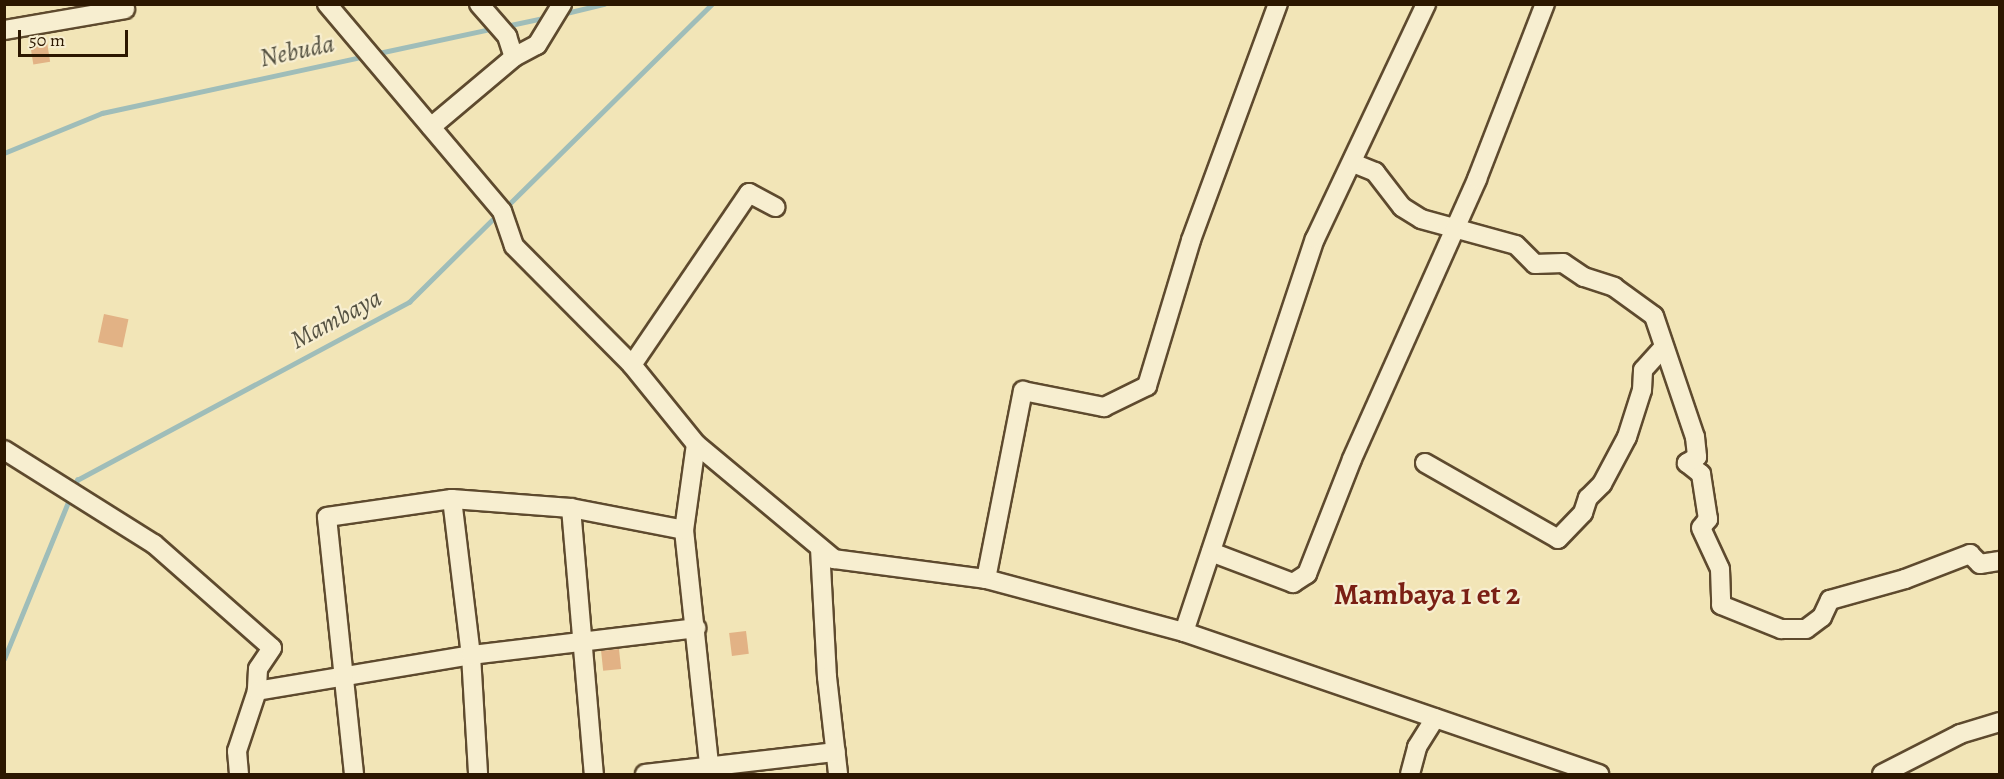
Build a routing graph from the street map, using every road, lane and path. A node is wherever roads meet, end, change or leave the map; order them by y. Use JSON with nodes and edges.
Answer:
{"nodes":[{"id":1,"x":327,"y":4,"type":"edge"},
{"id":2,"x":479,"y":4,"type":"edge"},
{"id":3,"x":562,"y":4,"type":"edge"},
{"id":4,"x":1278,"y":4,"type":"edge"},
{"id":5,"x":1426,"y":4,"type":"edge"},
{"id":6,"x":1545,"y":4,"type":"edge"},
{"id":7,"x":125,"y":9,"type":"dead end"},
{"id":8,"x":4,"y":30,"type":"edge"},
{"id":9,"x":514,"y":57,"type":"junction"},
{"id":10,"x":431,"y":127,"type":"junction"},
{"id":11,"x":1353,"y":163,"type":"junction"},
{"id":12,"x":775,"y":207,"type":"dead end"},
{"id":13,"x":1454,"y":230,"type":"junction"},
{"id":14,"x":1663,"y":348,"type":"junction"},
{"id":15,"x":632,"y":365,"type":"junction"},
{"id":16,"x":696,"y":444,"type":"junction"},
{"id":17,"x":4,"y":450,"type":"edge"},
{"id":18,"x":1425,"y":463,"type":"dead end"},
{"id":19,"x":452,"y":499,"type":"junction"},
{"id":20,"x":571,"y":508,"type":"junction"},
{"id":21,"x":684,"y":530,"type":"junction"},
{"id":22,"x":820,"y":548,"type":"junction"},
{"id":23,"x":1211,"y":552,"type":"junction"},
{"id":24,"x":2000,"y":561,"type":"edge"},
{"id":25,"x":986,"y":579,"type":"junction"},
{"id":26,"x":696,"y":628,"type":"junction"},
{"id":27,"x":1184,"y":632,"type":"junction"},
{"id":28,"x":580,"y":640,"type":"junction"},
{"id":29,"x":471,"y":655,"type":"junction"},
{"id":30,"x":344,"y":675,"type":"junction"},
{"id":31,"x":257,"y":691,"type":"junction"},
{"id":32,"x":1435,"y":718,"type":"junction"},
{"id":33,"x":2000,"y":722,"type":"edge"},
{"id":34,"x":836,"y":752,"type":"junction"},
{"id":35,"x":710,"y":771,"type":"edge"},
{"id":36,"x":239,"y":774,"type":"edge"},
{"id":37,"x":354,"y":774,"type":"edge"},
{"id":38,"x":478,"y":774,"type":"edge"},
{"id":39,"x":594,"y":774,"type":"edge"},
{"id":40,"x":645,"y":774,"type":"edge"},
{"id":41,"x":838,"y":774,"type":"edge"},
{"id":42,"x":1410,"y":774,"type":"edge"},
{"id":43,"x":1599,"y":774,"type":"edge"},
{"id":44,"x":1882,"y":774,"type":"edge"}],
"edges":[{"from":1,"to":10,"type":"street"},
{"from":2,"to":9,"type":"street"},
{"from":3,"to":9,"type":"street"},
{"from":4,"to":25,"type":"street"},
{"from":5,"to":11,"type":"street"},
{"from":6,"to":13,"type":"street"},
{"from":7,"to":8,"type":"street"},
{"from":9,"to":10,"type":"street"},
{"from":10,"to":15,"type":"street"},
{"from":11,"to":13,"type":"street"},
{"from":11,"to":23,"type":"street"},
{"from":12,"to":15,"type":"street"},
{"from":13,"to":14,"type":"street"},
{"from":13,"to":23,"type":"street"},
{"from":14,"to":18,"type":"street"},
{"from":14,"to":24,"type":"street"},
{"from":15,"to":16,"type":"street"},
{"from":16,"to":21,"type":"street"},
{"from":16,"to":22,"type":"street"},
{"from":17,"to":31,"type":"street"},
{"from":19,"to":20,"type":"street"},
{"from":19,"to":29,"type":"street"},
{"from":19,"to":30,"type":"street"},
{"from":20,"to":21,"type":"street"},
{"from":20,"to":28,"type":"street"},
{"from":21,"to":26,"type":"street"},
{"from":22,"to":25,"type":"street"},
{"from":22,"to":34,"type":"street"},
{"from":23,"to":27,"type":"street"},
{"from":25,"to":27,"type":"street"},
{"from":26,"to":28,"type":"street"},
{"from":26,"to":35,"type":"street"},
{"from":27,"to":32,"type":"street"},
{"from":28,"to":29,"type":"street"},
{"from":28,"to":39,"type":"street"},
{"from":29,"to":30,"type":"street"},
{"from":29,"to":38,"type":"street"},
{"from":30,"to":31,"type":"street"},
{"from":30,"to":37,"type":"street"},
{"from":31,"to":36,"type":"street"},
{"from":32,"to":42,"type":"street"},
{"from":32,"to":43,"type":"street"},
{"from":33,"to":44,"type":"street"},
{"from":34,"to":35,"type":"street"},
{"from":34,"to":41,"type":"street"},
{"from":35,"to":40,"type":"street"}]}
